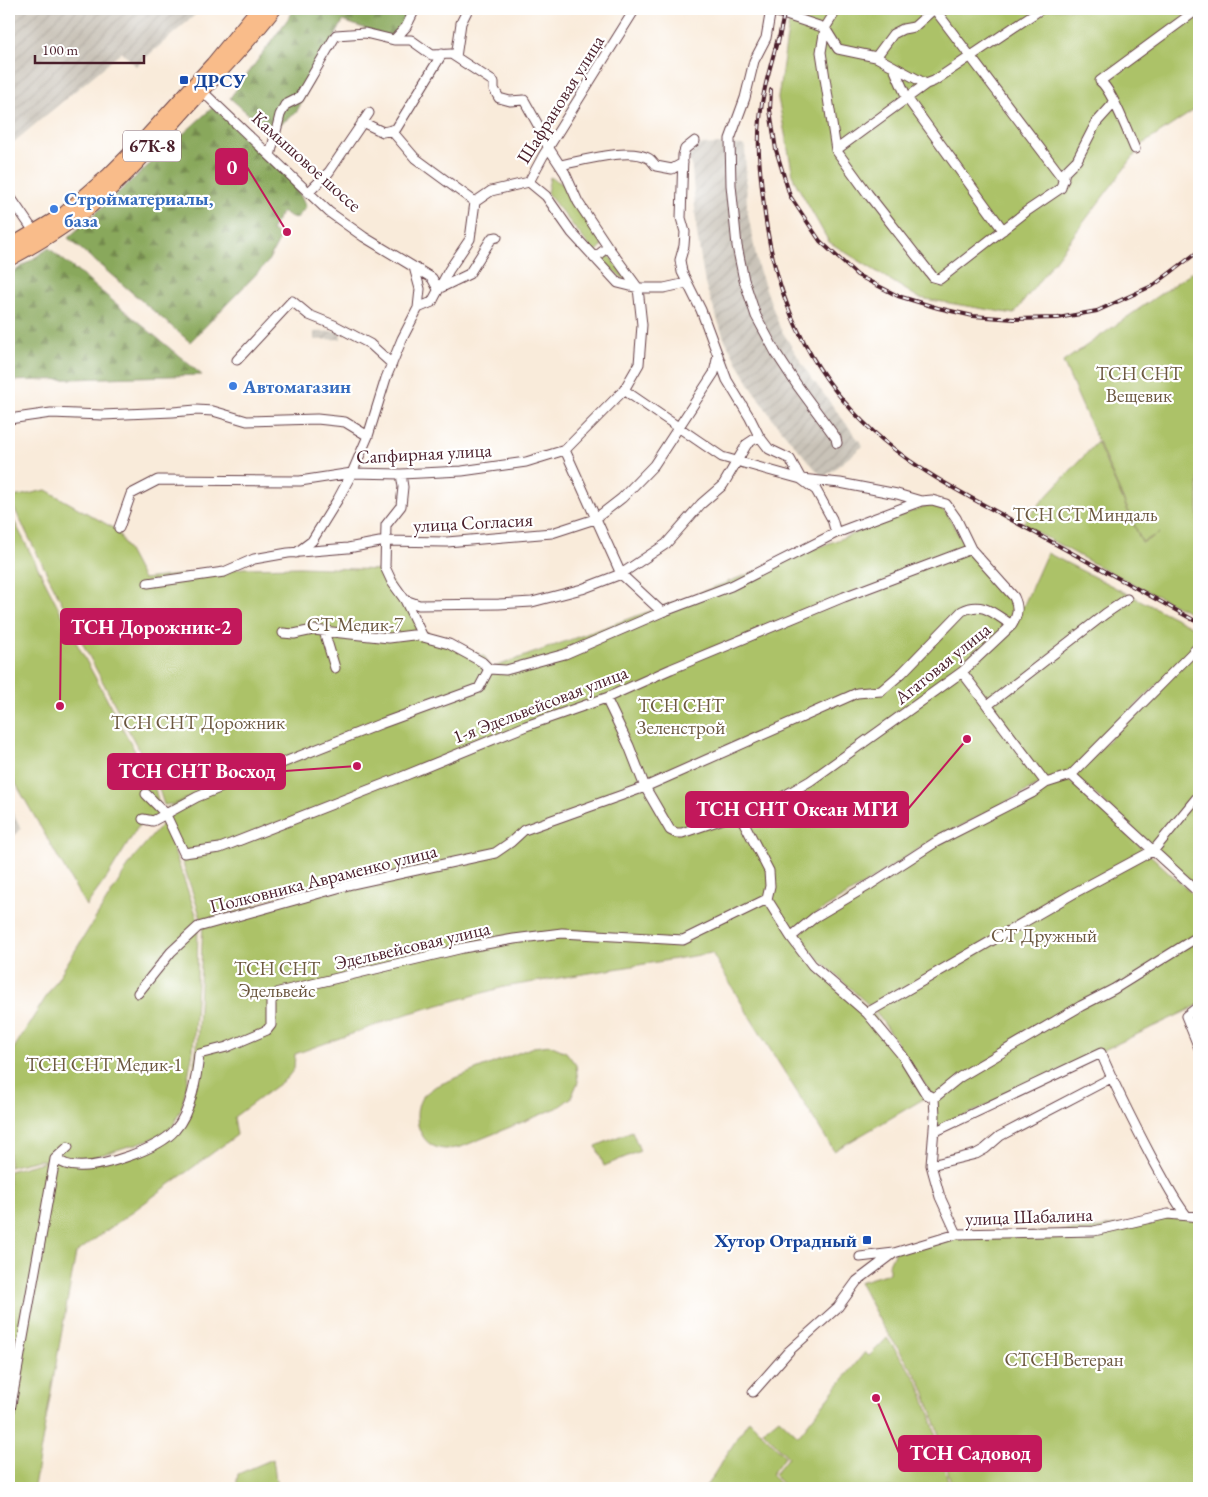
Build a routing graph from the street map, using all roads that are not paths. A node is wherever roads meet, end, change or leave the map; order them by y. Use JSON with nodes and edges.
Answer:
{"nodes":[{"id":1,"x":258,"y":9,"type":"edge"},
{"id":2,"x":274,"y":9,"type":"edge"},
{"id":3,"x":415,"y":9,"type":"edge"},
{"id":4,"x":468,"y":9,"type":"edge"},
{"id":5,"x":635,"y":9,"type":"edge"},
{"id":6,"x":771,"y":9,"type":"edge"},
{"id":7,"x":836,"y":9,"type":"edge"},
{"id":8,"x":936,"y":9,"type":"edge"},
{"id":9,"x":1041,"y":9,"type":"edge"},
{"id":10,"x":1198,"y":9,"type":"edge"},
{"id":11,"x":825,"y":28,"type":"junction"},
{"id":12,"x":394,"y":40,"type":"junction"},
{"id":13,"x":442,"y":54,"type":"junction"},
{"id":14,"x":970,"y":55,"type":"junction"},
{"id":15,"x":456,"y":57,"type":"junction"},
{"id":16,"x":876,"y":57,"type":"junction"},
{"id":17,"x":893,"y":66,"type":"junction"},
{"id":18,"x":926,"y":84,"type":"junction"},
{"id":19,"x":202,"y":91,"type":"junction"},
{"id":20,"x":907,"y":98,"type":"junction"},
{"id":21,"x":1114,"y":103,"type":"junction"},
{"id":22,"x":369,"y":112,"type":"dead end"},
{"id":23,"x":362,"y":122,"type":"junction"},
{"id":24,"x":391,"y":130,"type":"junction"},
{"id":25,"x":695,"y":141,"type":"dead end"},
{"id":26,"x":548,"y":147,"type":"junction"},
{"id":27,"x":1135,"y":149,"type":"dead end"},
{"id":28,"x":836,"y":150,"type":"junction"},
{"id":29,"x":270,"y":156,"type":"junction"},
{"id":30,"x":683,"y":163,"type":"junction"},
{"id":31,"x":560,"y":165,"type":"junction"},
{"id":32,"x":1064,"y":180,"type":"junction"},
{"id":33,"x":529,"y":182,"type":"junction"},
{"id":34,"x":309,"y":192,"type":"junction"},
{"id":35,"x":9,"y":195,"type":"edge"},
{"id":36,"x":475,"y":202,"type":"junction"},
{"id":37,"x":1003,"y":230,"type":"junction"},
{"id":38,"x":35,"y":232,"type":"junction"},
{"id":39,"x":497,"y":237,"type":"dead end"},
{"id":40,"x":9,"y":247,"type":"edge"},
{"id":41,"x":608,"y":247,"type":"junction"},
{"id":42,"x":594,"y":258,"type":"junction"},
{"id":43,"x":9,"y":259,"type":"edge"},
{"id":44,"x":414,"y":267,"type":"junction"},
{"id":45,"x":687,"y":283,"type":"junction"},
{"id":46,"x":638,"y":288,"type":"junction"},
{"id":47,"x":438,"y":289,"type":"junction"},
{"id":48,"x":418,"y":308,"type":"junction"},
{"id":49,"x":718,"y":355,"type":"junction"},
{"id":50,"x":237,"y":360,"type":"dead end"},
{"id":51,"x":392,"y":364,"type":"junction"},
{"id":52,"x":624,"y":390,"type":"junction"},
{"id":53,"x":9,"y":419,"type":"edge"},
{"id":54,"x":679,"y":428,"type":"junction"},
{"id":55,"x":368,"y":436,"type":"junction"},
{"id":56,"x":759,"y":436,"type":"junction"},
{"id":57,"x":837,"y":442,"type":"dead end"},
{"id":58,"x":566,"y":450,"type":"junction"},
{"id":59,"x":736,"y":462,"type":"junction"},
{"id":60,"x":352,"y":473,"type":"junction"},
{"id":61,"x":400,"y":474,"type":"junction"},
{"id":62,"x":801,"y":479,"type":"junction"},
{"id":63,"x":921,"y":501,"type":"junction"},
{"id":64,"x":595,"y":518,"type":"junction"},
{"id":65,"x":119,"y":528,"type":"dead end"},
{"id":66,"x":836,"y":534,"type":"junction"},
{"id":67,"x":385,"y":541,"type":"junction"},
{"id":68,"x":970,"y":549,"type":"junction"},
{"id":69,"x":296,"y":553,"type":"junction"},
{"id":70,"x":621,"y":574,"type":"junction"},
{"id":71,"x":148,"y":583,"type":"dead end"},
{"id":72,"x":1127,"y":599,"type":"dead end"},
{"id":73,"x":405,"y":600,"type":"junction"},
{"id":74,"x":662,"y":612,"type":"junction"},
{"id":75,"x":1012,"y":625,"type":"junction"},
{"id":76,"x":324,"y":631,"type":"junction"},
{"id":77,"x":283,"y":633,"type":"dead end"},
{"id":78,"x":423,"y":637,"type":"junction"},
{"id":79,"x":1199,"y":646,"type":"edge"},
{"id":80,"x":335,"y":668,"type":"dead end"},
{"id":81,"x":489,"y":669,"type":"junction"},
{"id":82,"x":962,"y":672,"type":"junction"},
{"id":83,"x":606,"y":698,"type":"junction"},
{"id":84,"x":988,"y":705,"type":"junction"},
{"id":85,"x":1071,"y":775,"type":"junction"},
{"id":86,"x":1046,"y":783,"type":"junction"},
{"id":87,"x":645,"y":787,"type":"junction"},
{"id":88,"x":146,"y":794,"type":"dead end"},
{"id":89,"x":1199,"y":795,"type":"edge"},
{"id":90,"x":165,"y":813,"type":"junction"},
{"id":91,"x":741,"y":817,"type":"junction"},
{"id":92,"x":143,"y":819,"type":"dead end"},
{"id":93,"x":1154,"y":850,"type":"junction"},
{"id":94,"x":1199,"y":893,"type":"edge"},
{"id":95,"x":767,"y":899,"type":"junction"},
{"id":96,"x":1199,"y":936,"type":"edge"},
{"id":97,"x":791,"y":937,"type":"junction"},
{"id":98,"x":138,"y":993,"type":"dead end"},
{"id":99,"x":1199,"y":1006,"type":"edge"},
{"id":100,"x":867,"y":1013,"type":"junction"},
{"id":101,"x":1199,"y":1048,"type":"edge"},
{"id":102,"x":1111,"y":1078,"type":"junction"},
{"id":103,"x":930,"y":1096,"type":"junction"},
{"id":104,"x":934,"y":1132,"type":"junction"},
{"id":105,"x":68,"y":1147,"type":"dead end"},
{"id":106,"x":56,"y":1159,"type":"junction"},
{"id":107,"x":931,"y":1166,"type":"junction"},
{"id":108,"x":1199,"y":1210,"type":"edge"},
{"id":109,"x":1186,"y":1215,"type":"junction"},
{"id":110,"x":1199,"y":1217,"type":"edge"},
{"id":111,"x":957,"y":1234,"type":"junction"},
{"id":112,"x":894,"y":1253,"type":"junction"},
{"id":113,"x":860,"y":1257,"type":"dead end"},
{"id":114,"x":752,"y":1392,"type":"dead end"},
{"id":115,"x":9,"y":1416,"type":"edge"}],
"edges":[{"from":1,"to":38,"type":"main road","number":"67К-8"},
{"from":2,"to":19,"type":"main road","number":"67К-8"},
{"from":3,"to":12,"type":"street"},
{"from":4,"to":15,"type":"street"},
{"from":5,"to":26,"type":"street","name":"Шафрановая улица"},
{"from":6,"to":11,"type":"street"},
{"from":6,"to":57,"type":"street"},
{"from":7,"to":11,"type":"street"},
{"from":8,"to":14,"type":"street"},
{"from":8,"to":16,"type":"street"},
{"from":9,"to":14,"type":"street"},
{"from":10,"to":21,"type":"street"},
{"from":11,"to":16,"type":"street"},
{"from":11,"to":28,"type":"street"},
{"from":12,"to":13,"type":"street"},
{"from":12,"to":29,"type":"street"},
{"from":13,"to":15,"type":"street"},
{"from":13,"to":24,"type":"street"},
{"from":14,"to":18,"type":"street"},
{"from":14,"to":32,"type":"street"},
{"from":15,"to":26,"type":"street"},
{"from":16,"to":17,"type":"street"},
{"from":17,"to":18,"type":"street"},
{"from":17,"to":20,"type":"street"},
{"from":18,"to":20,"type":"street"},
{"from":19,"to":29,"type":"street","name":"Камышовое шоссе"},
{"from":19,"to":43,"type":"main road","number":"67К-8"},
{"from":20,"to":28,"type":"street"},
{"from":20,"to":37,"type":"street"},
{"from":21,"to":27,"type":"street"},
{"from":21,"to":32,"type":"street"},
{"from":22,"to":23,"type":"street"},
{"from":23,"to":24,"type":"street"},
{"from":23,"to":34,"type":"street"},
{"from":24,"to":36,"type":"street"},
{"from":25,"to":30,"type":"street"},
{"from":26,"to":31,"type":"street"},
{"from":26,"to":33,"type":"street","name":"Шафрановая улица"},
{"from":28,"to":37,"type":"street"},
{"from":29,"to":34,"type":"street","name":"Камышовое шоссе"},
{"from":30,"to":31,"type":"street"},
{"from":30,"to":45,"type":"street"},
{"from":31,"to":41,"type":"street"},
{"from":32,"to":37,"type":"street"},
{"from":33,"to":36,"type":"street"},
{"from":33,"to":42,"type":"street"},
{"from":34,"to":44,"type":"street","name":"Камышовое шоссе"},
{"from":35,"to":38,"type":"street"},
{"from":36,"to":47,"type":"street"},
{"from":38,"to":40,"type":"main road","number":"67К-8"},
{"from":39,"to":47,"type":"street"},
{"from":41,"to":42,"type":"street"},
{"from":41,"to":46,"type":"street"},
{"from":42,"to":46,"type":"street"},
{"from":44,"to":47,"type":"street","name":"Камышовое шоссе"},
{"from":44,"to":48,"type":"street"},
{"from":45,"to":46,"type":"street"},
{"from":45,"to":49,"type":"street"},
{"from":46,"to":52,"type":"street","name":"Сапфирная улица"},
{"from":47,"to":48,"type":"street"},
{"from":48,"to":51,"type":"street"},
{"from":49,"to":54,"type":"street","name":"улица Согласия"},
{"from":49,"to":56,"type":"street"},
{"from":50,"to":51,"type":"street"},
{"from":51,"to":55,"type":"street"},
{"from":52,"to":54,"type":"street"},
{"from":52,"to":58,"type":"street","name":"Сапфирная улица"},
{"from":53,"to":55,"type":"street"},
{"from":54,"to":59,"type":"street"},
{"from":54,"to":64,"type":"street","name":"улица Согласия"},
{"from":55,"to":60,"type":"street"},
{"from":56,"to":59,"type":"street"},
{"from":56,"to":62,"type":"street"},
{"from":58,"to":61,"type":"street","name":"Сапфирная улица"},
{"from":58,"to":64,"type":"street"},
{"from":59,"to":62,"type":"street"},
{"from":59,"to":70,"type":"street"},
{"from":60,"to":61,"type":"street","name":"Сапфирная улица"},
{"from":60,"to":65,"type":"street","name":"Сапфирная улица"},
{"from":60,"to":69,"type":"street"},
{"from":61,"to":67,"type":"street"},
{"from":62,"to":63,"type":"street"},
{"from":62,"to":66,"type":"street"},
{"from":63,"to":66,"type":"street","name":"Агатовая улица"},
{"from":63,"to":68,"type":"street","name":"Агатовая улица"},
{"from":64,"to":67,"type":"street","name":"улица Согласия"},
{"from":64,"to":70,"type":"street"},
{"from":66,"to":74,"type":"street","name":"Агатовая улица"},
{"from":67,"to":69,"type":"street","name":"улица Согласия"},
{"from":67,"to":73,"type":"street"},
{"from":68,"to":75,"type":"street","name":"Агатовая улица"},
{"from":68,"to":83,"type":"street","name":"1-я Эдельвейсовая улица"},
{"from":69,"to":71,"type":"street","name":"улица Согласия"},
{"from":70,"to":73,"type":"street"},
{"from":70,"to":74,"type":"street"},
{"from":72,"to":84,"type":"street"},
{"from":73,"to":78,"type":"street"},
{"from":74,"to":81,"type":"street","name":"Агатовая улица"},
{"from":75,"to":82,"type":"street","name":"Агатовая улица"},
{"from":75,"to":87,"type":"street","name":"Полковника Авраменко улица"},
{"from":76,"to":77,"type":"street"},
{"from":76,"to":78,"type":"street"},
{"from":76,"to":80,"type":"street"},
{"from":78,"to":81,"type":"street"},
{"from":79,"to":85,"type":"street"},
{"from":81,"to":90,"type":"street"},
{"from":82,"to":84,"type":"street"},
{"from":82,"to":91,"type":"street","name":"Агатовая улица"},
{"from":83,"to":87,"type":"street","name":"Агатовая улица"},
{"from":83,"to":90,"type":"street","name":"1-я Эдельвейсовая улица"},
{"from":84,"to":86,"type":"street"},
{"from":85,"to":86,"type":"street"},
{"from":85,"to":93,"type":"street"},
{"from":86,"to":97,"type":"street"},
{"from":87,"to":91,"type":"street","name":"Агатовая улица"},
{"from":87,"to":98,"type":"street","name":"Полковника Авраменко улица"},
{"from":88,"to":90,"type":"street","name":"1-я Эдельвейсовая улица"},
{"from":89,"to":93,"type":"street"},
{"from":90,"to":92,"type":"street"},
{"from":91,"to":95,"type":"street"},
{"from":93,"to":94,"type":"street"},
{"from":93,"to":100,"type":"street"},
{"from":95,"to":97,"type":"street"},
{"from":95,"to":106,"type":"street","name":"Эдельвейсовая улица"},
{"from":96,"to":103,"type":"street"},
{"from":97,"to":100,"type":"street"},
{"from":99,"to":101,"type":"street"},
{"from":100,"to":103,"type":"street"},
{"from":102,"to":104,"type":"street"},
{"from":102,"to":107,"type":"street"},
{"from":102,"to":109,"type":"street"},
{"from":103,"to":104,"type":"street"},
{"from":104,"to":107,"type":"street"},
{"from":105,"to":106,"type":"street"},
{"from":106,"to":115,"type":"street"},
{"from":107,"to":111,"type":"street"},
{"from":108,"to":109,"type":"street"},
{"from":109,"to":110,"type":"street","name":"улица Шабалина"},
{"from":109,"to":111,"type":"street","name":"улица Шабалина"},
{"from":111,"to":112,"type":"street","name":"улица Шабалина"},
{"from":112,"to":113,"type":"street","name":"улица Шабалина"},
{"from":112,"to":114,"type":"street"}]}
